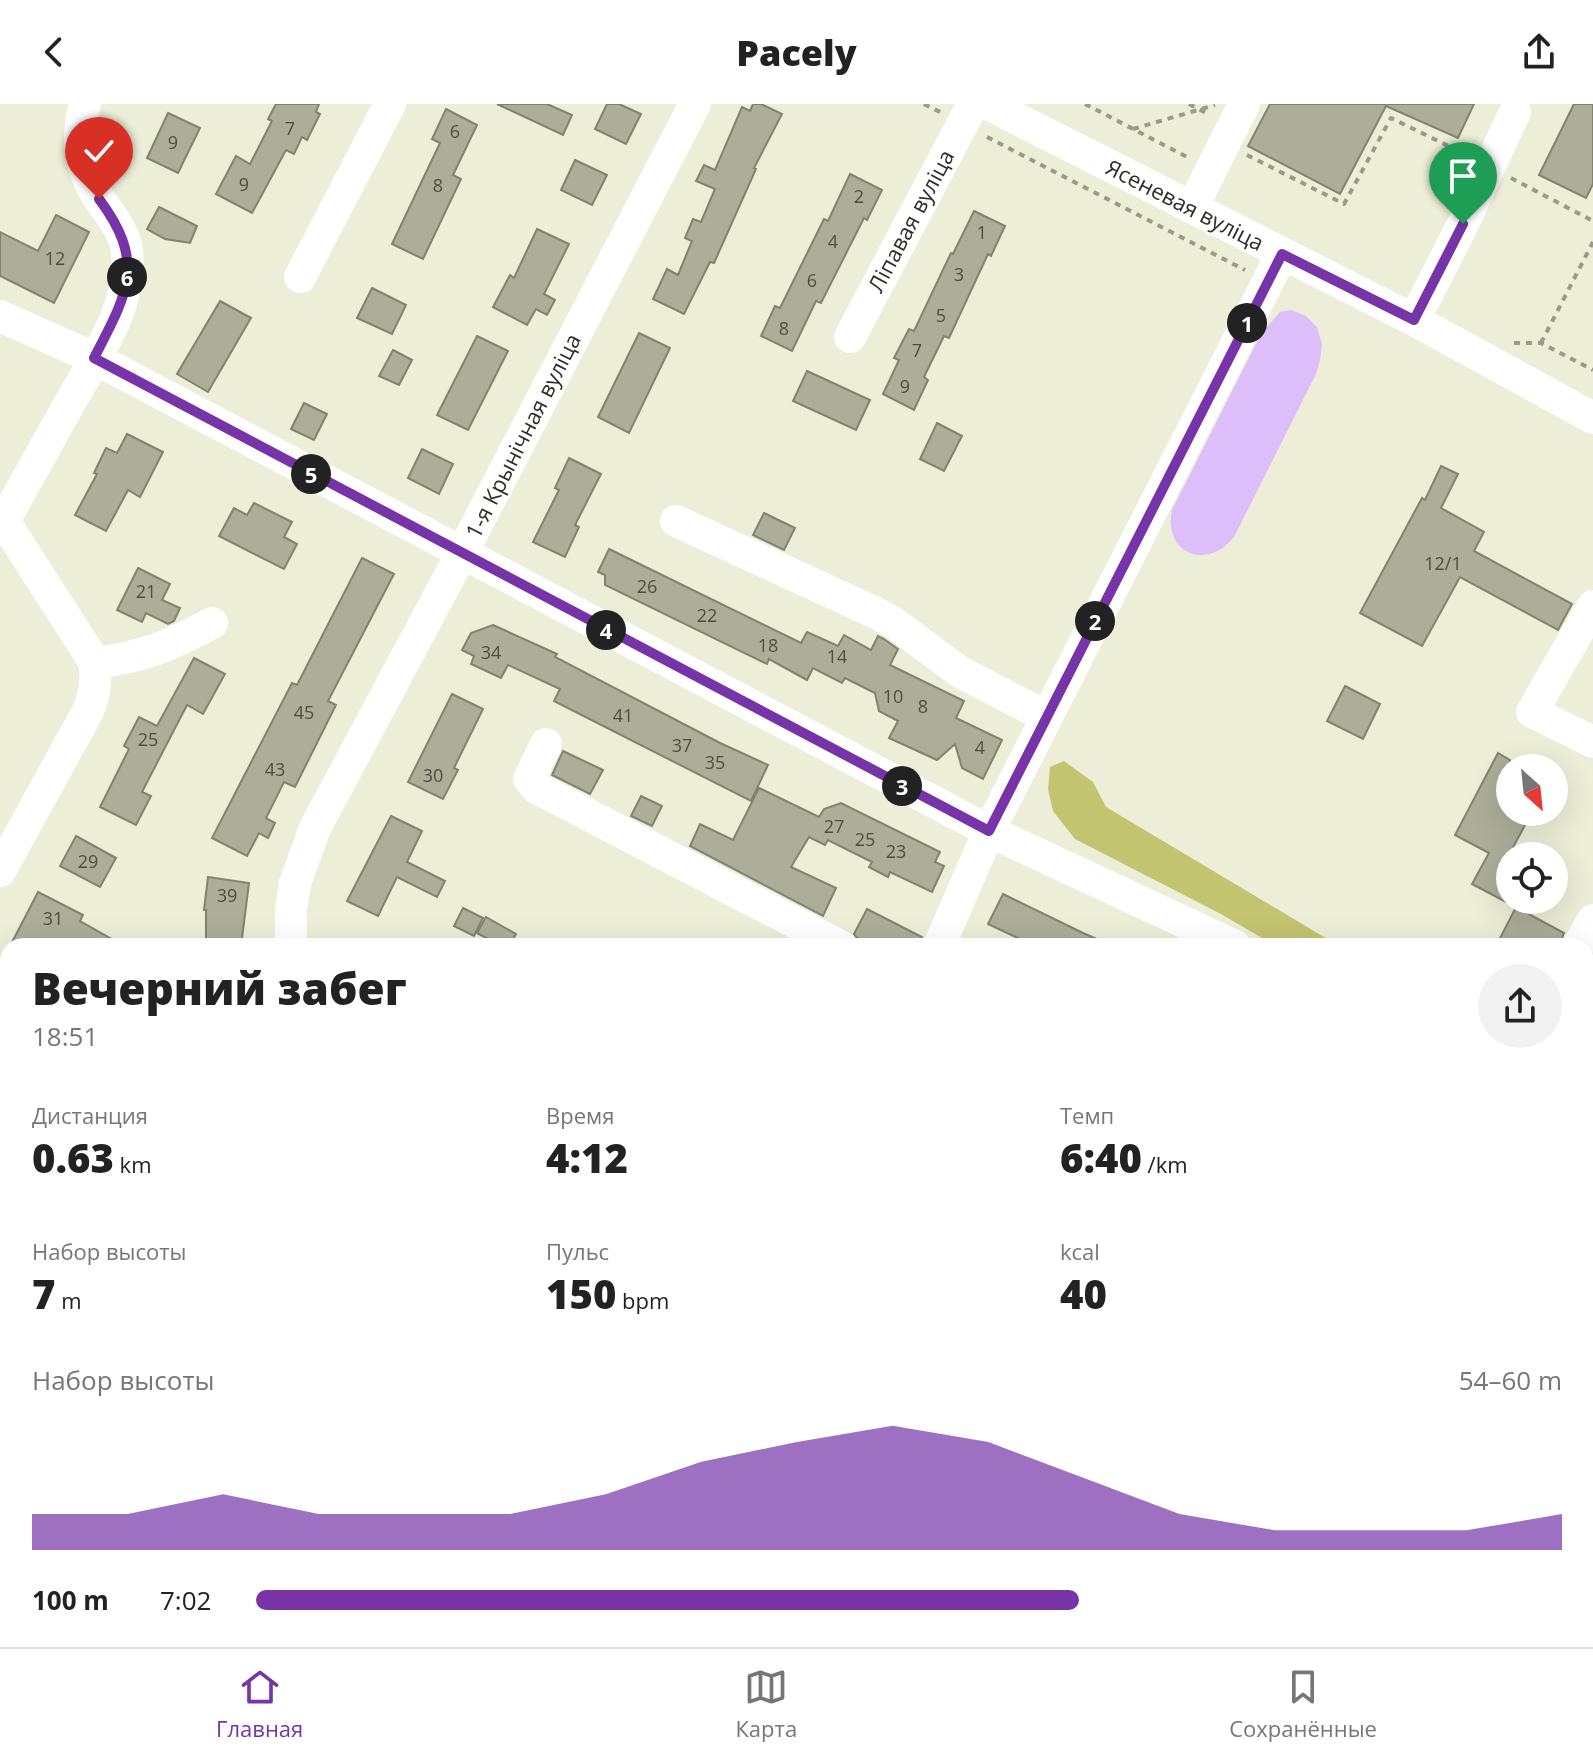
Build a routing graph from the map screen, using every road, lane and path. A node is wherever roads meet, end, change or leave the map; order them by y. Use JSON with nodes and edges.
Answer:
{"nodes":[{"id":1,"x":85,"y":104,"type":"edge"},
{"id":2,"x":390,"y":104,"type":"edge"},
{"id":3,"x":695,"y":104,"type":"edge"},
{"id":4,"x":973,"y":104,"type":"edge"},
{"id":5,"x":988,"y":104,"type":"edge"},
{"id":6,"x":1085,"y":104,"type":"edge"},
{"id":7,"x":1189,"y":104,"type":"edge"},
{"id":8,"x":1218,"y":104,"type":"edge"},
{"id":9,"x":1244,"y":104,"type":"edge"},
{"id":10,"x":1198,"y":109,"type":"junction"},
{"id":11,"x":1515,"y":112,"type":"dead end"},
{"id":12,"x":1209,"y":115,"type":"dead end"},
{"id":13,"x":1133,"y":129,"type":"junction"},
{"id":14,"x":1238,"y":150,"type":"dead end"},
{"id":15,"x":1489,"y":167,"type":"junction"},
{"id":16,"x":1210,"y":170,"type":"junction"},
{"id":17,"x":1192,"y":208,"type":"junction"},
{"id":18,"x":1593,"y":221,"type":"edge"},
{"id":19,"x":1593,"y":242,"type":"edge"},
{"id":20,"x":1282,"y":254,"type":"junction"},
{"id":21,"x":300,"y":277,"type":"dead end"},
{"id":22,"x":0,"y":316,"type":"edge"},
{"id":23,"x":1414,"y":320,"type":"junction"},
{"id":24,"x":850,"y":337,"type":"dead end"},
{"id":25,"x":1505,"y":343,"type":"dead end"},
{"id":26,"x":1541,"y":343,"type":"junction"},
{"id":27,"x":94,"y":358,"type":"junction"},
{"id":28,"x":1593,"y":370,"type":"edge"},
{"id":29,"x":1593,"y":418,"type":"edge"},
{"id":30,"x":676,"y":521,"type":"dead end"},
{"id":31,"x":2,"y":523,"type":"edge"},
{"id":32,"x":461,"y":555,"type":"junction"},
{"id":33,"x":1593,"y":606,"type":"edge"},
{"id":34,"x":212,"y":623,"type":"dead end"},
{"id":35,"x":95,"y":663,"type":"junction"},
{"id":36,"x":1047,"y":717,"type":"junction"},
{"id":37,"x":1593,"y":742,"type":"edge"},
{"id":38,"x":546,"y":744,"type":"dead end"},
{"id":39,"x":989,"y":831,"type":"junction"},
{"id":40,"x":0,"y":871,"type":"edge"},
{"id":41,"x":1593,"y":920,"type":"edge"},
{"id":42,"x":291,"y":938,"type":"edge"},
{"id":43,"x":825,"y":938,"type":"edge"},
{"id":44,"x":942,"y":938,"type":"edge"},
{"id":45,"x":1218,"y":938,"type":"edge"},
{"id":46,"x":1583,"y":938,"type":"edge"}],
"edges":[{"from":1,"to":27,"type":"street"},
{"from":2,"to":21,"type":"street"},
{"from":3,"to":32,"type":"street","name":"1-я Крынічная вуліца"},
{"from":4,"to":24,"type":"street","name":"Ліпавая вуліца"},
{"from":5,"to":17,"type":"street","name":"Ясеневая вуліца"},
{"from":6,"to":13,"type":"path"},
{"from":7,"to":10,"type":"path"},
{"from":8,"to":10,"type":"path"},
{"from":9,"to":16,"type":"street"},
{"from":10,"to":12,"type":"path"},
{"from":10,"to":13,"type":"path"},
{"from":11,"to":15,"type":"street"},
{"from":13,"to":16,"type":"path"},
{"from":14,"to":15,"type":"path"},
{"from":15,"to":18,"type":"path"},
{"from":15,"to":23,"type":"street"},
{"from":16,"to":17,"type":"street"},
{"from":17,"to":20,"type":"street","name":"Ясеневая вуліца"},
{"from":19,"to":26,"type":"path"},
{"from":20,"to":23,"type":"street","name":"Ясеневая вуліца"},
{"from":20,"to":36,"type":"street"},
{"from":22,"to":27,"type":"street"},
{"from":23,"to":29,"type":"street","name":"Ясеневая вуліца"},
{"from":25,"to":26,"type":"path"},
{"from":26,"to":28,"type":"path"},
{"from":27,"to":31,"type":"street"},
{"from":27,"to":32,"type":"street"},
{"from":30,"to":36,"type":"street"},
{"from":31,"to":35,"type":"street"},
{"from":32,"to":39,"type":"street"},
{"from":32,"to":42,"type":"street","name":"1-я Крынічная вуліца"},
{"from":33,"to":37,"type":"street"},
{"from":34,"to":35,"type":"street"},
{"from":35,"to":40,"type":"street"},
{"from":36,"to":39,"type":"street"},
{"from":38,"to":43,"type":"street"},
{"from":39,"to":44,"type":"street"},
{"from":39,"to":45,"type":"street"},
{"from":41,"to":46,"type":"street"}]}
